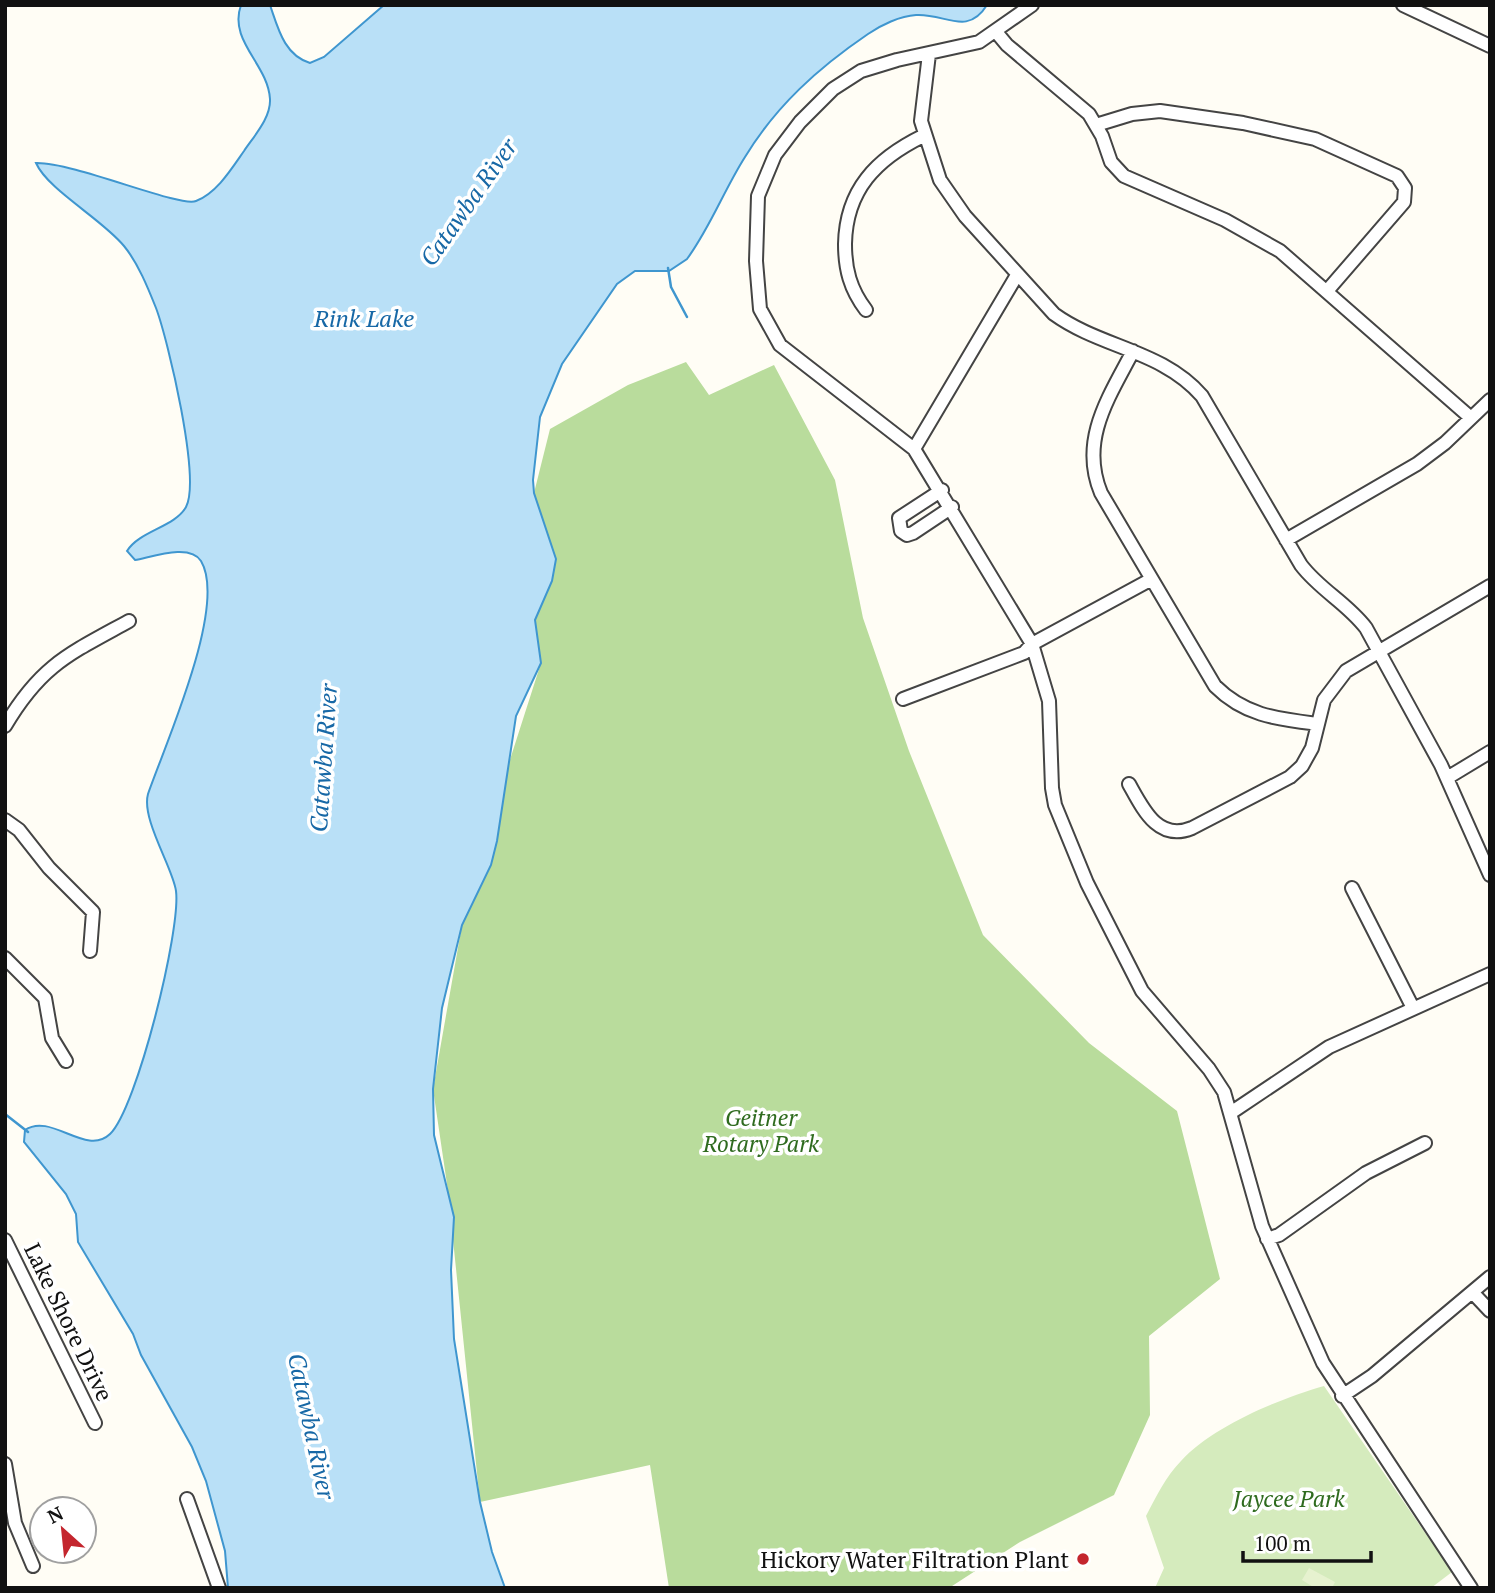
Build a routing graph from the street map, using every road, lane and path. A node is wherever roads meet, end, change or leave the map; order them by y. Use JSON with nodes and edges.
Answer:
{"nodes":[{"id":1,"x":1032,"y":5,"type":"edge"},
{"id":2,"x":1403,"y":5,"type":"edge"},
{"id":3,"x":996,"y":33,"type":"junction"},
{"id":4,"x":1490,"y":46,"type":"edge"},
{"id":5,"x":929,"y":54,"type":"junction"},
{"id":6,"x":1096,"y":125,"type":"junction"},
{"id":7,"x":923,"y":136,"type":"junction"},
{"id":8,"x":1017,"y":275,"type":"junction"},
{"id":9,"x":1327,"y":290,"type":"junction"},
{"id":10,"x":866,"y":310,"type":"dead end"},
{"id":11,"x":1133,"y":351,"type":"junction"},
{"id":12,"x":1490,"y":400,"type":"edge"},
{"id":13,"x":1471,"y":418,"type":"junction"},
{"id":14,"x":914,"y":449,"type":"junction"},
{"id":15,"x":942,"y":490,"type":"junction"},
{"id":16,"x":952,"y":507,"type":"junction"},
{"id":17,"x":1286,"y":540,"type":"junction"},
{"id":18,"x":1150,"y":580,"type":"junction"},
{"id":19,"x":1490,"y":586,"type":"edge"},
{"id":20,"x":129,"y":621,"type":"dead end"},
{"id":21,"x":1032,"y":644,"type":"junction"},
{"id":22,"x":1377,"y":649,"type":"junction"},
{"id":23,"x":904,"y":699,"type":"dead end"},
{"id":24,"x":1318,"y":724,"type":"junction"},
{"id":25,"x":5,"y":726,"type":"edge"},
{"id":26,"x":1490,"y":752,"type":"edge"},
{"id":27,"x":1447,"y":779,"type":"junction"},
{"id":28,"x":1129,"y":784,"type":"dead end"},
{"id":29,"x":5,"y":820,"type":"edge"},
{"id":30,"x":1490,"y":875,"type":"edge"},
{"id":31,"x":1352,"y":888,"type":"dead end"},
{"id":32,"x":90,"y":951,"type":"dead end"},
{"id":33,"x":5,"y":958,"type":"edge"},
{"id":34,"x":1490,"y":974,"type":"edge"},
{"id":35,"x":1413,"y":1008,"type":"junction"},
{"id":36,"x":66,"y":1061,"type":"dead end"},
{"id":37,"x":1232,"y":1112,"type":"junction"},
{"id":38,"x":1425,"y":1143,"type":"dead end"},
{"id":39,"x":1267,"y":1239,"type":"junction"},
{"id":40,"x":5,"y":1240,"type":"edge"},
{"id":41,"x":1490,"y":1277,"type":"edge"},
{"id":42,"x":1473,"y":1293,"type":"junction"},
{"id":43,"x":1490,"y":1311,"type":"edge"},
{"id":44,"x":1342,"y":1396,"type":"junction"},
{"id":45,"x":95,"y":1423,"type":"dead end"},
{"id":46,"x":5,"y":1464,"type":"edge"},
{"id":47,"x":187,"y":1499,"type":"dead end"},
{"id":48,"x":33,"y":1566,"type":"dead end"},
{"id":49,"x":219,"y":1588,"type":"edge"},
{"id":50,"x":1471,"y":1588,"type":"edge"}],
"edges":[{"from":1,"to":3,"type":"street"},
{"from":2,"to":4,"type":"street"},
{"from":3,"to":5,"type":"street"},
{"from":3,"to":6,"type":"street"},
{"from":5,"to":7,"type":"street"},
{"from":5,"to":14,"type":"street"},
{"from":6,"to":9,"type":"street"},
{"from":6,"to":9,"type":"street"},
{"from":7,"to":8,"type":"street"},
{"from":7,"to":10,"type":"street"},
{"from":8,"to":11,"type":"street"},
{"from":8,"to":14,"type":"street"},
{"from":9,"to":13,"type":"street"},
{"from":11,"to":17,"type":"street"},
{"from":11,"to":18,"type":"street"},
{"from":12,"to":13,"type":"street"},
{"from":13,"to":17,"type":"street"},
{"from":14,"to":15,"type":"street"},
{"from":15,"to":16,"type":"street"},
{"from":15,"to":16,"type":"street"},
{"from":16,"to":21,"type":"street"},
{"from":17,"to":22,"type":"street"},
{"from":18,"to":21,"type":"street"},
{"from":18,"to":24,"type":"street"},
{"from":19,"to":22,"type":"street"},
{"from":20,"to":25,"type":"street"},
{"from":21,"to":23,"type":"street"},
{"from":21,"to":37,"type":"street"},
{"from":22,"to":24,"type":"street"},
{"from":22,"to":27,"type":"street"},
{"from":24,"to":28,"type":"street"},
{"from":26,"to":27,"type":"street"},
{"from":27,"to":30,"type":"street"},
{"from":29,"to":32,"type":"street"},
{"from":31,"to":35,"type":"street"},
{"from":33,"to":36,"type":"street"},
{"from":34,"to":35,"type":"street"},
{"from":35,"to":37,"type":"street"},
{"from":37,"to":39,"type":"street"},
{"from":38,"to":39,"type":"street"},
{"from":39,"to":44,"type":"street"},
{"from":40,"to":45,"type":"street","name":"Lake Shore Drive"},
{"from":41,"to":42,"type":"street"},
{"from":42,"to":43,"type":"street"},
{"from":42,"to":44,"type":"street"},
{"from":44,"to":50,"type":"street"},
{"from":46,"to":48,"type":"street"},
{"from":47,"to":49,"type":"street"}]}
